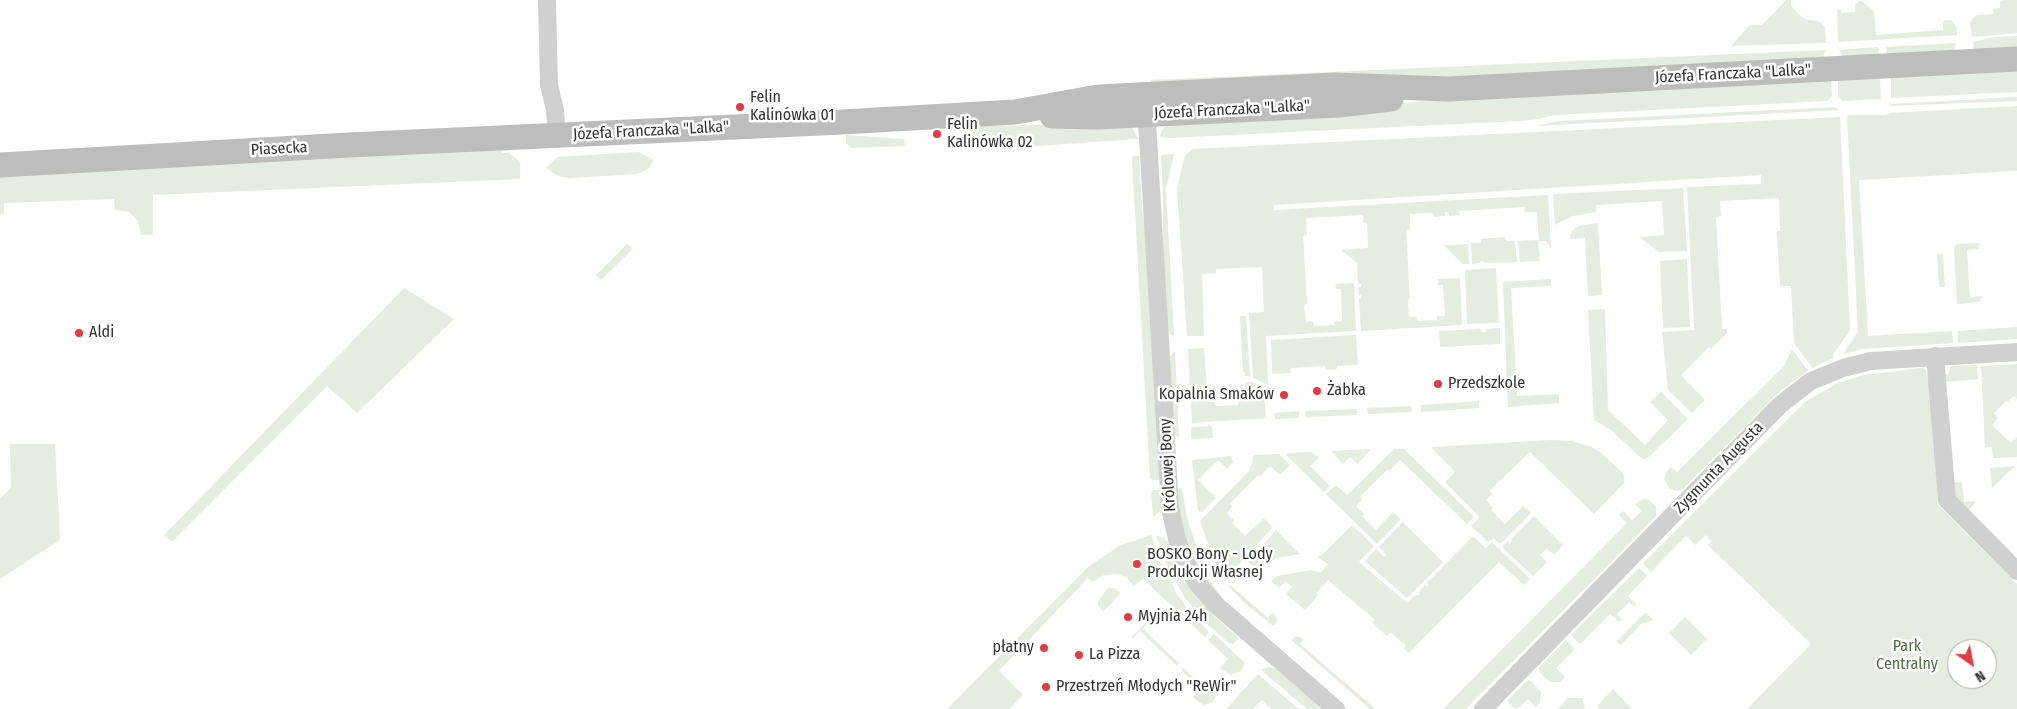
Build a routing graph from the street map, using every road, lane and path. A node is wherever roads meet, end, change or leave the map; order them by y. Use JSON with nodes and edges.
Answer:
{"nodes":[{"id":1,"x":547,"y":0,"type":"edge"},
{"id":2,"x":2017,"y":59,"type":"edge"},
{"id":3,"x":1146,"y":104,"type":"junction"},
{"id":4,"x":557,"y":136,"type":"junction"},
{"id":5,"x":0,"y":165,"type":"edge"},
{"id":6,"x":2017,"y":352,"type":"edge"},
{"id":7,"x":1935,"y":356,"type":"junction"},
{"id":8,"x":2017,"y":571,"type":"edge"},
{"id":9,"x":1336,"y":709,"type":"edge"},
{"id":10,"x":1482,"y":709,"type":"edge"}],
"edges":[{"from":1,"to":4,"type":"street"},
{"from":2,"to":3,"type":"street","name":"Józefa Franczaka \"Lalka\""},
{"from":3,"to":4,"type":"street","name":"Józefa Franczaka \"Lalka\""},
{"from":3,"to":9,"type":"street","name":"Królowej Bony"},
{"from":4,"to":5,"type":"street","name":"Piasecka"},
{"from":6,"to":7,"type":"street","name":"Zygmunta Augusta"},
{"from":7,"to":8,"type":"street"},
{"from":7,"to":10,"type":"street","name":"Zygmunta Augusta"}]}
